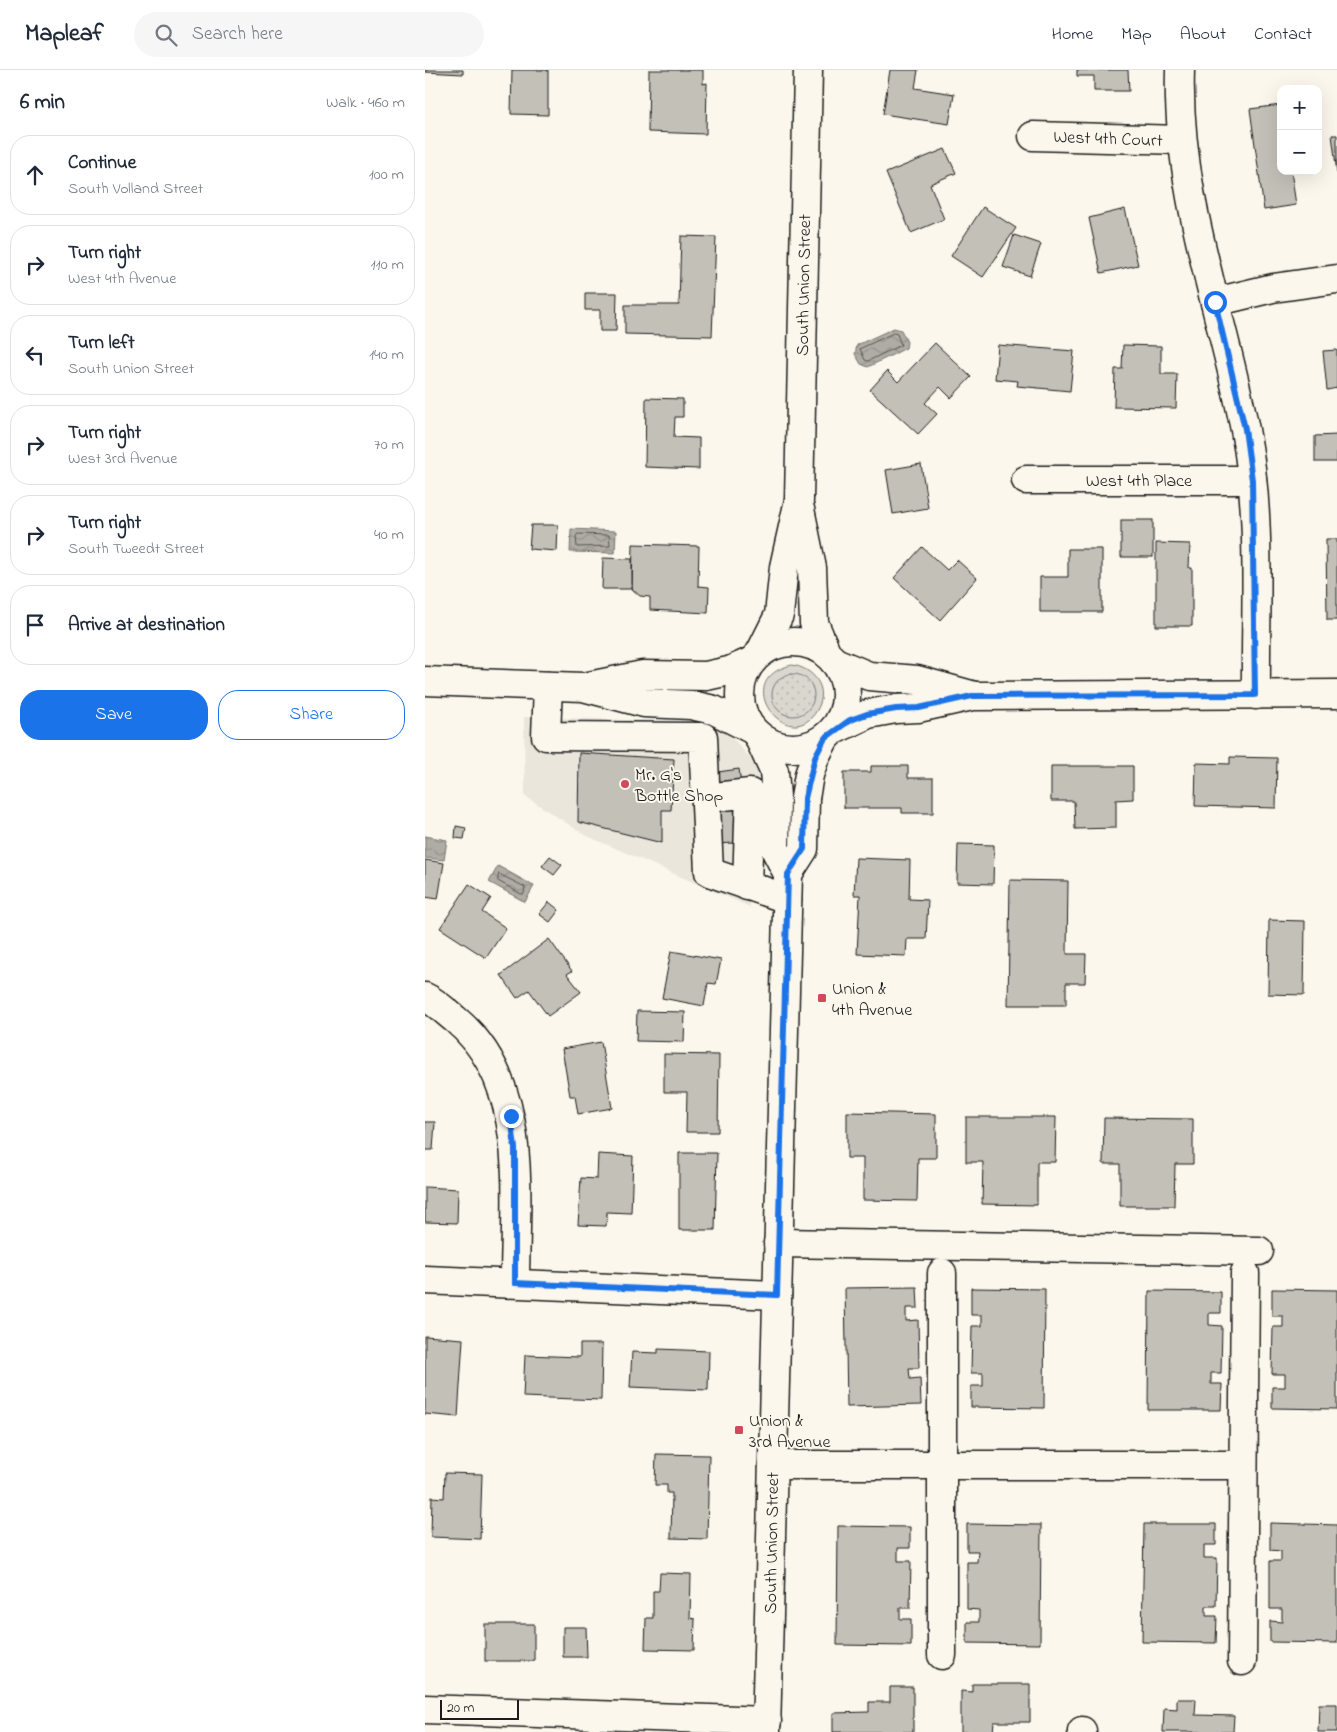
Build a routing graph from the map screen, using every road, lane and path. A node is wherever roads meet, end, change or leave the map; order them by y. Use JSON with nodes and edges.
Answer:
{"nodes":[{"id":1,"x":808,"y":70,"type":"edge"},
{"id":2,"x":1180,"y":70,"type":"edge"},
{"id":3,"x":1033,"y":136,"type":"dead end"},
{"id":4,"x":1182,"y":140,"type":"junction"},
{"id":5,"x":1337,"y":279,"type":"edge"},
{"id":6,"x":1215,"y":302,"type":"junction"},
{"id":7,"x":1025,"y":480,"type":"dead end"},
{"id":8,"x":1252,"y":480,"type":"junction"},
{"id":9,"x":799,"y":500,"type":"junction"},
{"id":10,"x":756,"y":657,"type":"junction"},
{"id":11,"x":831,"y":658,"type":"junction"},
{"id":12,"x":425,"y":681,"type":"edge"},
{"id":13,"x":548,"y":686,"type":"junction"},
{"id":14,"x":583,"y":687,"type":"junction"},
{"id":15,"x":1337,"y":694,"type":"edge"},
{"id":16,"x":1255,"y":695,"type":"junction"},
{"id":17,"x":972,"y":696,"type":"junction"},
{"id":18,"x":755,"y":732,"type":"junction"},
{"id":19,"x":829,"y":734,"type":"junction"},
{"id":20,"x":706,"y":798,"type":"junction"},
{"id":21,"x":747,"y":886,"type":"junction"},
{"id":22,"x":788,"y":886,"type":"junction"},
{"id":23,"x":425,"y":998,"type":"edge"},
{"id":24,"x":779,"y":1243,"type":"junction"},
{"id":25,"x":942,"y":1273,"type":"dead end"},
{"id":26,"x":425,"y":1280,"type":"edge"},
{"id":27,"x":515,"y":1283,"type":"junction"},
{"id":28,"x":777,"y":1295,"type":"junction"},
{"id":29,"x":773,"y":1464,"type":"junction"},
{"id":30,"x":942,"y":1465,"type":"junction"},
{"id":31,"x":1243,"y":1465,"type":"junction"},
{"id":32,"x":942,"y":1655,"type":"dead end"},
{"id":33,"x":1242,"y":1661,"type":"dead end"},
{"id":34,"x":425,"y":1709,"type":"edge"},
{"id":35,"x":767,"y":1727,"type":"edge"}],
"edges":[{"from":1,"to":9,"type":"street","name":"South Union Street"},
{"from":2,"to":4,"type":"street"},
{"from":3,"to":4,"type":"street","name":"West 4th Court"},
{"from":4,"to":6,"type":"street"},
{"from":5,"to":6,"type":"street"},
{"from":6,"to":8,"type":"street"},
{"from":7,"to":8,"type":"street","name":"West 4th Place"},
{"from":8,"to":16,"type":"street"},
{"from":9,"to":10,"type":"street","name":"South Union Street"},
{"from":9,"to":11,"type":"street","name":"South Union Street"},
{"from":10,"to":11,"type":"street"},
{"from":10,"to":14,"type":"street"},
{"from":10,"to":18,"type":"street"},
{"from":11,"to":17,"type":"street"},
{"from":11,"to":19,"type":"street"},
{"from":12,"to":13,"type":"street"},
{"from":13,"to":14,"type":"street"},
{"from":13,"to":20,"type":"street"},
{"from":14,"to":18,"type":"street"},
{"from":15,"to":16,"type":"street"},
{"from":16,"to":17,"type":"street"},
{"from":17,"to":19,"type":"street"},
{"from":18,"to":19,"type":"street"},
{"from":18,"to":22,"type":"street","name":"South Union Street"},
{"from":19,"to":22,"type":"street"},
{"from":20,"to":21,"type":"street"},
{"from":20,"to":21,"type":"street"},
{"from":21,"to":22,"type":"street"},
{"from":22,"to":24,"type":"street","name":"South Union Street"},
{"from":23,"to":27,"type":"street"},
{"from":24,"to":28,"type":"street","name":"South Union Street"},
{"from":24,"to":31,"type":"street"},
{"from":25,"to":30,"type":"street"},
{"from":26,"to":27,"type":"street"},
{"from":27,"to":28,"type":"street"},
{"from":28,"to":29,"type":"street","name":"South Union Street"},
{"from":29,"to":30,"type":"street"},
{"from":29,"to":35,"type":"street","name":"South Union Street"},
{"from":30,"to":31,"type":"street"},
{"from":30,"to":32,"type":"street"},
{"from":31,"to":33,"type":"street"},
{"from":34,"to":35,"type":"street"}]}
